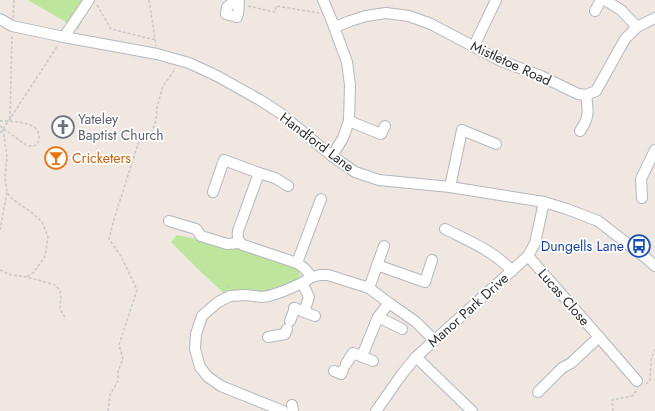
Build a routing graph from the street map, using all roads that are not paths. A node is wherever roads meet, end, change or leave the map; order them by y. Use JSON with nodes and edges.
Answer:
{"nodes":[{"id":1,"x":89,"y":0,"type":"edge"},
{"id":2,"x":323,"y":0,"type":"edge"},
{"id":3,"x":496,"y":0,"type":"edge"},
{"id":4,"x":601,"y":0,"type":"edge"},
{"id":5,"x":605,"y":0,"type":"edge"},
{"id":6,"x":595,"y":11,"type":"dead end"},
{"id":7,"x":655,"y":18,"type":"edge"},
{"id":8,"x":0,"y":19,"type":"edge"},
{"id":9,"x":335,"y":27,"type":"junction"},
{"id":10,"x":637,"y":27,"type":"junction"},
{"id":11,"x":64,"y":37,"type":"junction"},
{"id":12,"x":474,"y":46,"type":"junction"},
{"id":13,"x":586,"y":95,"type":"junction"},
{"id":14,"x":349,"y":121,"type":"junction"},
{"id":15,"x":385,"y":126,"type":"dead end"},
{"id":16,"x":580,"y":131,"type":"dead end"},
{"id":17,"x":496,"y":144,"type":"dead end"},
{"id":18,"x":655,"y":150,"type":"edge"},
{"id":19,"x":332,"y":156,"type":"junction"},
{"id":20,"x":259,"y":173,"type":"junction"},
{"id":21,"x":288,"y":186,"type":"dead end"},
{"id":22,"x":450,"y":187,"type":"junction"},
{"id":23,"x":213,"y":192,"type":"dead end"},
{"id":24,"x":642,"y":198,"type":"dead end"},
{"id":25,"x":321,"y":199,"type":"dead end"},
{"id":26,"x":544,"y":202,"type":"junction"},
{"id":27,"x":169,"y":221,"type":"dead end"},
{"id":28,"x":445,"y":229,"type":"dead end"},
{"id":29,"x":240,"y":243,"type":"junction"},
{"id":30,"x":384,"y":246,"type":"dead end"},
{"id":31,"x":528,"y":256,"type":"junction"},
{"id":32,"x":432,"y":260,"type":"dead end"},
{"id":33,"x":296,"y":263,"type":"junction"},
{"id":34,"x":377,"y":265,"type":"junction"},
{"id":35,"x":655,"y":266,"type":"edge"},
{"id":36,"x":512,"y":271,"type":"junction"},
{"id":37,"x":312,"y":277,"type":"junction"},
{"id":38,"x":302,"y":284,"type":"junction"},
{"id":39,"x":370,"y":288,"type":"junction"},
{"id":40,"x":389,"y":303,"type":"junction"},
{"id":41,"x":298,"y":309,"type":"junction"},
{"id":42,"x":315,"y":316,"type":"dead end"},
{"id":43,"x":378,"y":317,"type":"junction"},
{"id":44,"x":402,"y":329,"type":"dead end"},
{"id":45,"x":268,"y":336,"type":"dead end"},
{"id":46,"x":599,"y":337,"type":"junction"},
{"id":47,"x":434,"y":340,"type":"junction"},
{"id":48,"x":357,"y":355,"type":"junction"},
{"id":49,"x":416,"y":357,"type":"junction"},
{"id":50,"x":373,"y":361,"type":"dead end"},
{"id":51,"x":341,"y":369,"type":"dead end"},
{"id":52,"x":637,"y":381,"type":"dead end"},
{"id":53,"x":538,"y":392,"type":"dead end"},
{"id":54,"x":283,"y":411,"type":"edge"},
{"id":55,"x":376,"y":411,"type":"edge"},
{"id":56,"x":472,"y":411,"type":"edge"}],
"edges":[{"from":1,"to":11,"type":"street"},
{"from":2,"to":9,"type":"street"},
{"from":3,"to":12,"type":"street"},
{"from":4,"to":6,"type":"street"},
{"from":5,"to":10,"type":"street"},
{"from":7,"to":10,"type":"street"},
{"from":8,"to":11,"type":"street","name":"Handford Lane"},
{"from":9,"to":12,"type":"street","name":"Mistletoe Road"},
{"from":9,"to":14,"type":"street"},
{"from":10,"to":13,"type":"street"},
{"from":11,"to":19,"type":"street","name":"Handford Lane"},
{"from":12,"to":13,"type":"street","name":"Mistletoe Road"},
{"from":13,"to":16,"type":"street"},
{"from":14,"to":15,"type":"street"},
{"from":14,"to":19,"type":"street"},
{"from":17,"to":22,"type":"street"},
{"from":18,"to":24,"type":"street"},
{"from":19,"to":22,"type":"street","name":"Handford Lane"},
{"from":20,"to":21,"type":"street"},
{"from":20,"to":23,"type":"street"},
{"from":20,"to":29,"type":"street"},
{"from":22,"to":26,"type":"street","name":"Handford Lane"},
{"from":25,"to":33,"type":"street"},
{"from":26,"to":31,"type":"street","name":"Manor Park Drive"},
{"from":26,"to":35,"type":"street","name":"Handford Lane"},
{"from":27,"to":29,"type":"street"},
{"from":28,"to":36,"type":"street"},
{"from":29,"to":33,"type":"street"},
{"from":30,"to":34,"type":"street"},
{"from":31,"to":36,"type":"street","name":"Manor Park Drive"},
{"from":31,"to":46,"type":"street","name":"Lucas Close"},
{"from":32,"to":34,"type":"street"},
{"from":33,"to":37,"type":"street"},
{"from":34,"to":39,"type":"street"},
{"from":36,"to":47,"type":"street","name":"Manor Park Drive"},
{"from":37,"to":38,"type":"street"},
{"from":37,"to":39,"type":"street"},
{"from":38,"to":41,"type":"street"},
{"from":38,"to":54,"type":"street"},
{"from":39,"to":40,"type":"street"},
{"from":40,"to":43,"type":"street"},
{"from":40,"to":47,"type":"street"},
{"from":41,"to":42,"type":"street"},
{"from":41,"to":45,"type":"street"},
{"from":43,"to":44,"type":"street"},
{"from":43,"to":48,"type":"street"},
{"from":46,"to":52,"type":"street","name":"Lucas Close"},
{"from":46,"to":53,"type":"street","name":"Lucas Close"},
{"from":47,"to":49,"type":"street","name":"Manor Park Drive"},
{"from":48,"to":50,"type":"street"},
{"from":48,"to":51,"type":"street"},
{"from":49,"to":55,"type":"street","name":"Manor Park Drive"},
{"from":49,"to":56,"type":"street"}]}
